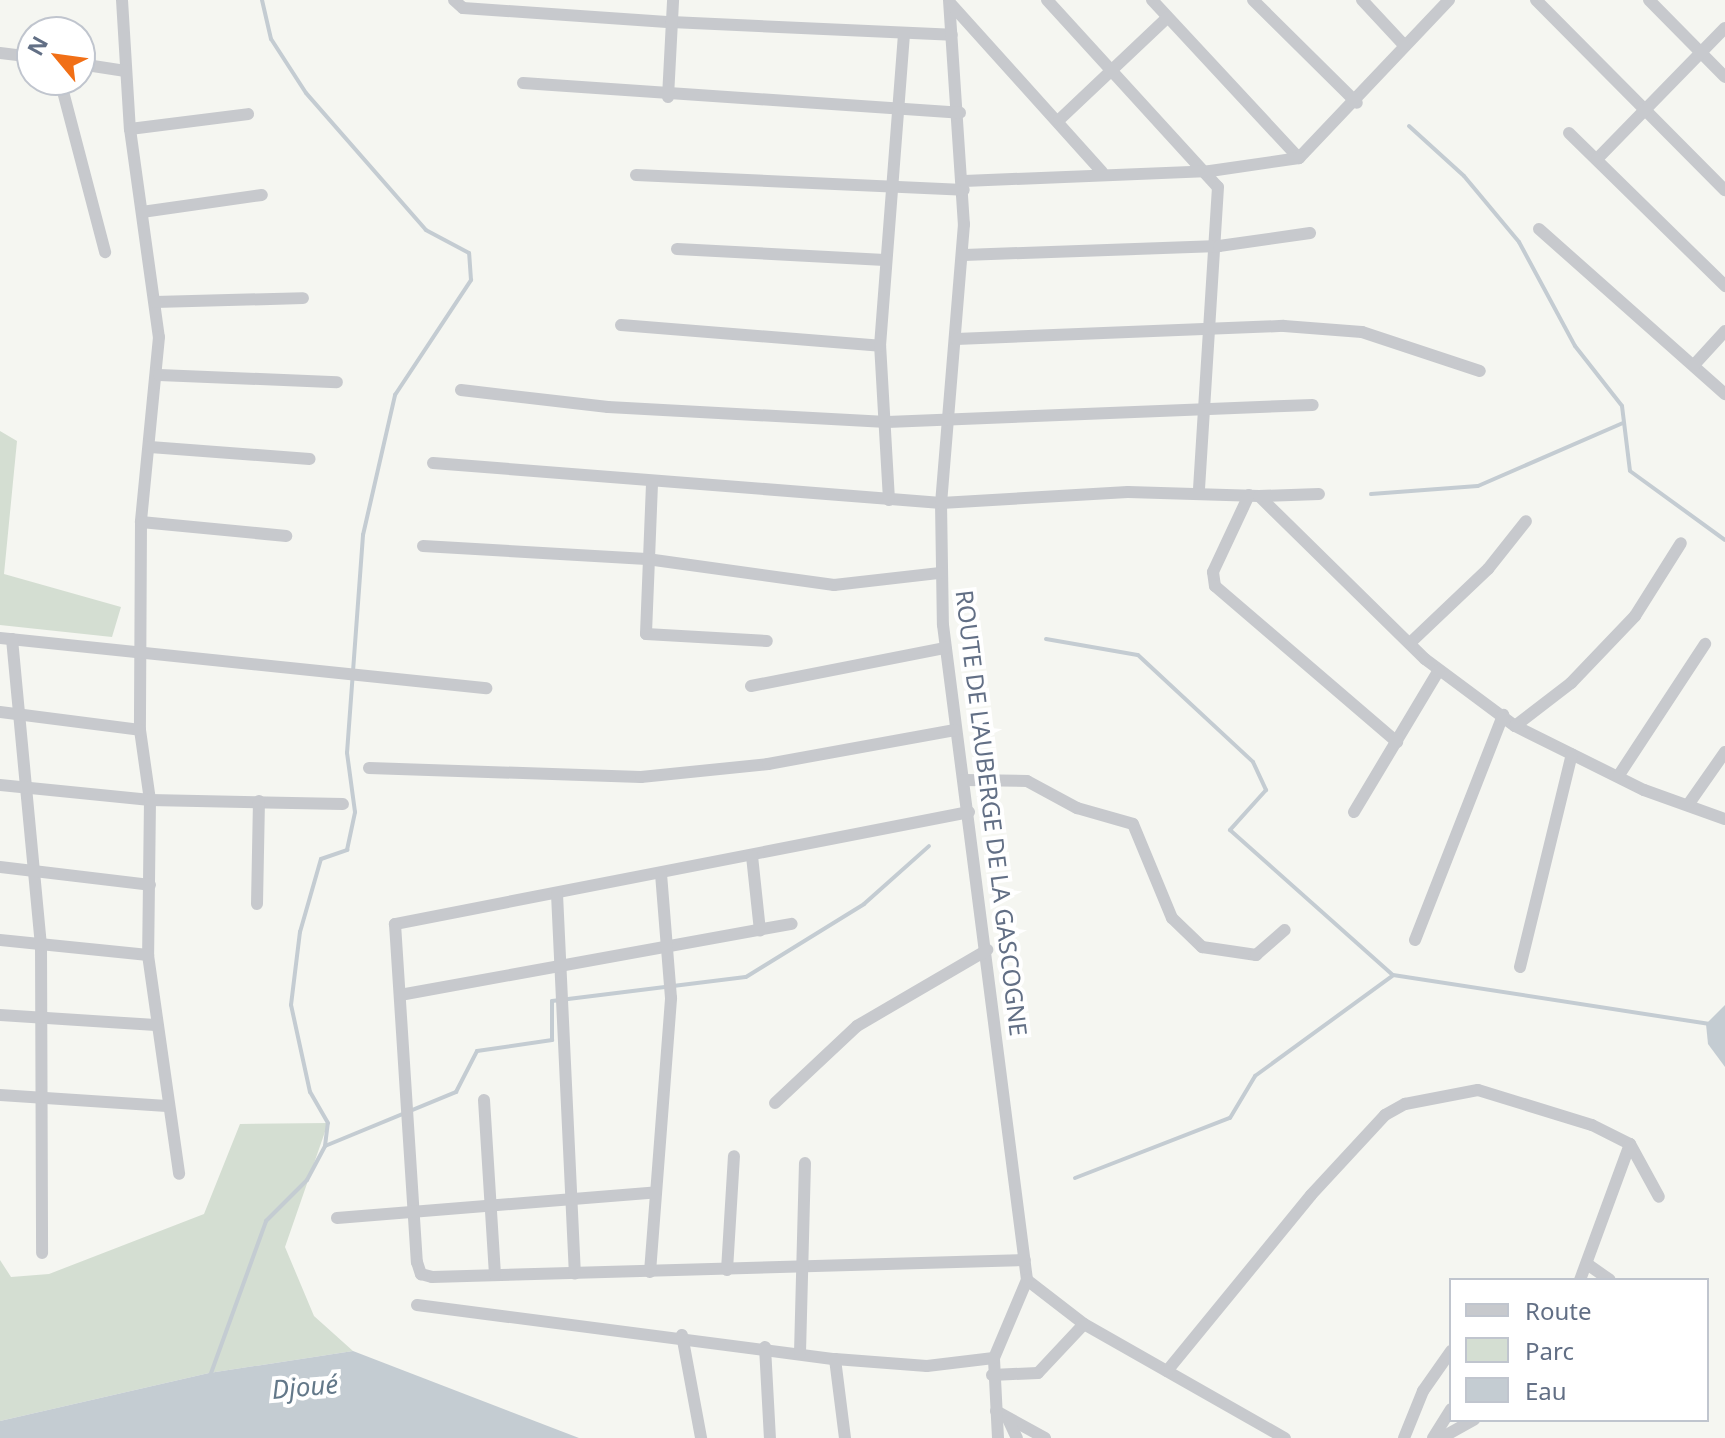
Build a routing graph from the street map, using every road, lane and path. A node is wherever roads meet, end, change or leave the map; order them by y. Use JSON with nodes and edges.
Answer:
{"nodes":[{"id":1,"x":122,"y":0,"type":"edge"},
{"id":2,"x":454,"y":0,"type":"edge"},
{"id":3,"x":673,"y":0,"type":"edge"},
{"id":4,"x":1047,"y":0,"type":"edge"},
{"id":5,"x":1153,"y":0,"type":"edge"},
{"id":6,"x":1253,"y":0,"type":"edge"},
{"id":7,"x":1362,"y":0,"type":"edge"},
{"id":8,"x":1449,"y":0,"type":"edge"},
{"id":9,"x":1536,"y":0,"type":"edge"},
{"id":10,"x":1649,"y":0,"type":"edge"},
{"id":11,"x":949,"y":2,"type":"edge"},
{"id":12,"x":1167,"y":18,"type":"junction"},
{"id":13,"x":671,"y":22,"type":"junction"},
{"id":14,"x":1725,"y":28,"type":"edge"},
{"id":15,"x":904,"y":33,"type":"junction"},
{"id":16,"x":952,"y":35,"type":"junction"},
{"id":17,"x":1404,"y":45,"type":"junction"},
{"id":18,"x":1701,"y":54,"type":"junction"},
{"id":19,"x":96,"y":66,"type":"edge"},
{"id":20,"x":1112,"y":69,"type":"junction"},
{"id":21,"x":125,"y":71,"type":"junction"},
{"id":22,"x":1725,"y":77,"type":"edge"},
{"id":23,"x":523,"y":83,"type":"dead end"},
{"id":24,"x":64,"y":96,"type":"edge"},
{"id":25,"x":668,"y":97,"type":"junction"},
{"id":26,"x":1357,"y":103,"type":"junction"},
{"id":27,"x":900,"y":108,"type":"junction"},
{"id":28,"x":1643,"y":110,"type":"junction"},
{"id":29,"x":960,"y":113,"type":"junction"},
{"id":30,"x":248,"y":114,"type":"dead end"},
{"id":31,"x":1059,"y":120,"type":"junction"},
{"id":32,"x":130,"y":129,"type":"junction"},
{"id":33,"x":1569,"y":133,"type":"dead end"},
{"id":34,"x":1299,"y":158,"type":"junction"},
{"id":35,"x":1597,"y":159,"type":"junction"},
{"id":36,"x":1210,"y":171,"type":"junction"},
{"id":37,"x":1102,"y":172,"type":"junction"},
{"id":38,"x":636,"y":175,"type":"dead end"},
{"id":39,"x":895,"y":186,"type":"junction"},
{"id":40,"x":964,"y":186,"type":"junction"},
{"id":41,"x":1725,"y":190,"type":"edge"},
{"id":42,"x":262,"y":195,"type":"dead end"},
{"id":43,"x":142,"y":212,"type":"junction"},
{"id":44,"x":1539,"y":229,"type":"dead end"},
{"id":45,"x":1310,"y":233,"type":"dead end"},
{"id":46,"x":1219,"y":246,"type":"junction"},
{"id":47,"x":677,"y":249,"type":"dead end"},
{"id":48,"x":105,"y":252,"type":"dead end"},
{"id":49,"x":964,"y":255,"type":"junction"},
{"id":50,"x":885,"y":260,"type":"junction"},
{"id":51,"x":1725,"y":286,"type":"edge"},
{"id":52,"x":303,"y":298,"type":"dead end"},
{"id":53,"x":155,"y":302,"type":"junction"},
{"id":54,"x":621,"y":325,"type":"dead end"},
{"id":55,"x":1209,"y":330,"type":"junction"},
{"id":56,"x":1725,"y":331,"type":"edge"},
{"id":57,"x":956,"y":339,"type":"junction"},
{"id":58,"x":880,"y":346,"type":"junction"},
{"id":59,"x":1694,"y":365,"type":"junction"},
{"id":60,"x":1480,"y":371,"type":"dead end"},
{"id":61,"x":159,"y":375,"type":"junction"},
{"id":62,"x":337,"y":382,"type":"dead end"},
{"id":63,"x":461,"y":390,"type":"dead end"},
{"id":64,"x":1725,"y":394,"type":"edge"},
{"id":65,"x":1313,"y":405,"type":"dead end"},
{"id":66,"x":1204,"y":410,"type":"junction"},
{"id":67,"x":887,"y":422,"type":"junction"},
{"id":68,"x":949,"y":422,"type":"junction"},
{"id":69,"x":150,"y":447,"type":"junction"},
{"id":70,"x":310,"y":459,"type":"dead end"},
{"id":71,"x":433,"y":463,"type":"dead end"},
{"id":72,"x":652,"y":484,"type":"junction"},
{"id":73,"x":1199,"y":493,"type":"junction"},
{"id":74,"x":1319,"y":494,"type":"dead end"},
{"id":75,"x":1254,"y":495,"type":"junction"},
{"id":76,"x":889,"y":500,"type":"junction"},
{"id":77,"x":941,"y":503,"type":"junction"},
{"id":78,"x":1526,"y":521,"type":"dead end"},
{"id":79,"x":141,"y":522,"type":"junction"},
{"id":80,"x":286,"y":536,"type":"dead end"},
{"id":81,"x":1681,"y":543,"type":"dead end"},
{"id":82,"x":423,"y":546,"type":"dead end"},
{"id":83,"x":647,"y":559,"type":"junction"},
{"id":84,"x":940,"y":573,"type":"junction"},
{"id":85,"x":6,"y":638,"type":"edge"},
{"id":86,"x":767,"y":641,"type":"dead end"},
{"id":87,"x":1410,"y":643,"type":"junction"},
{"id":88,"x":1705,"y":644,"type":"dead end"},
{"id":89,"x":945,"y":648,"type":"junction"},
{"id":90,"x":140,"y":652,"type":"junction"},
{"id":91,"x":1439,"y":670,"type":"junction"},
{"id":92,"x":751,"y":686,"type":"dead end"},
{"id":93,"x":486,"y":688,"type":"dead end"},
{"id":94,"x":0,"y":712,"type":"edge"},
{"id":95,"x":19,"y":714,"type":"junction"},
{"id":96,"x":1503,"y":715,"type":"junction"},
{"id":97,"x":1515,"y":726,"type":"junction"},
{"id":98,"x":140,"y":730,"type":"junction"},
{"id":99,"x":955,"y":730,"type":"junction"},
{"id":100,"x":1397,"y":742,"type":"junction"},
{"id":101,"x":1725,"y":752,"type":"edge"},
{"id":102,"x":1572,"y":754,"type":"junction"},
{"id":103,"x":369,"y":768,"type":"dead end"},
{"id":104,"x":1619,"y":775,"type":"junction"},
{"id":105,"x":964,"y":780,"type":"junction"},
{"id":106,"x":0,"y":785,"type":"edge"},
{"id":107,"x":25,"y":787,"type":"junction"},
{"id":108,"x":150,"y":800,"type":"junction"},
{"id":109,"x":259,"y":801,"type":"junction"},
{"id":110,"x":1690,"y":802,"type":"junction"},
{"id":111,"x":343,"y":804,"type":"dead end"},
{"id":112,"x":969,"y":812,"type":"junction"},
{"id":113,"x":1354,"y":812,"type":"dead end"},
{"id":114,"x":1725,"y":819,"type":"edge"},
{"id":115,"x":752,"y":856,"type":"junction"},
{"id":116,"x":0,"y":867,"type":"edge"},
{"id":117,"x":36,"y":868,"type":"junction"},
{"id":118,"x":661,"y":874,"type":"junction"},
{"id":119,"x":150,"y":885,"type":"junction"},
{"id":120,"x":557,"y":894,"type":"junction"},
{"id":121,"x":257,"y":904,"type":"dead end"},
{"id":122,"x":792,"y":924,"type":"dead end"},
{"id":123,"x":1285,"y":930,"type":"dead end"},
{"id":124,"x":760,"y":931,"type":"junction"},
{"id":125,"x":0,"y":940,"type":"edge"},
{"id":126,"x":1415,"y":940,"type":"dead end"},
{"id":127,"x":41,"y":945,"type":"junction"},
{"id":128,"x":667,"y":950,"type":"junction"},
{"id":129,"x":987,"y":950,"type":"junction"},
{"id":130,"x":148,"y":955,"type":"junction"},
{"id":131,"x":1520,"y":967,"type":"dead end"},
{"id":132,"x":565,"y":968,"type":"junction"},
{"id":133,"x":400,"y":995,"type":"junction"},
{"id":134,"x":0,"y":1015,"type":"edge"},
{"id":135,"x":38,"y":1017,"type":"junction"},
{"id":136,"x":156,"y":1025,"type":"junction"},
{"id":137,"x":42,"y":1094,"type":"junction"},
{"id":138,"x":0,"y":1095,"type":"edge"},
{"id":139,"x":484,"y":1100,"type":"dead end"},
{"id":140,"x":775,"y":1103,"type":"dead end"},
{"id":141,"x":167,"y":1106,"type":"junction"},
{"id":142,"x":1630,"y":1144,"type":"junction"},
{"id":143,"x":734,"y":1156,"type":"dead end"},
{"id":144,"x":805,"y":1163,"type":"dead end"},
{"id":145,"x":179,"y":1174,"type":"dead end"},
{"id":146,"x":651,"y":1193,"type":"junction"},
{"id":147,"x":1659,"y":1197,"type":"dead end"},
{"id":148,"x":575,"y":1199,"type":"junction"},
{"id":149,"x":492,"y":1208,"type":"junction"},
{"id":150,"x":415,"y":1214,"type":"junction"},
{"id":151,"x":337,"y":1218,"type":"dead end"},
{"id":152,"x":42,"y":1253,"type":"dead end"},
{"id":153,"x":1025,"y":1260,"type":"junction"},
{"id":154,"x":1590,"y":1266,"type":"junction"},
{"id":155,"x":800,"y":1269,"type":"junction"},
{"id":156,"x":727,"y":1270,"type":"junction"},
{"id":157,"x":650,"y":1272,"type":"junction"},
{"id":158,"x":575,"y":1274,"type":"junction"},
{"id":159,"x":495,"y":1275,"type":"junction"},
{"id":160,"x":1581,"y":1278,"type":"edge"},
{"id":161,"x":1607,"y":1278,"type":"edge"},
{"id":162,"x":1027,"y":1280,"type":"junction"},
{"id":163,"x":417,"y":1305,"type":"dead end"},
{"id":164,"x":1084,"y":1324,"type":"junction"},
{"id":165,"x":682,"y":1335,"type":"junction"},
{"id":166,"x":765,"y":1347,"type":"junction"},
{"id":167,"x":800,"y":1353,"type":"junction"},
{"id":168,"x":1449,"y":1354,"type":"edge"},
{"id":169,"x":994,"y":1358,"type":"junction"},
{"id":170,"x":835,"y":1359,"type":"junction"},
{"id":171,"x":1167,"y":1371,"type":"junction"},
{"id":172,"x":992,"y":1375,"type":"junction"},
{"id":173,"x":996,"y":1411,"type":"junction"},
{"id":174,"x":1449,"y":1412,"type":"edge"},
{"id":175,"x":1008,"y":1419,"type":"junction"},
{"id":176,"x":1470,"y":1422,"type":"edge"},
{"id":177,"x":701,"y":1438,"type":"edge"},
{"id":178,"x":770,"y":1438,"type":"edge"},
{"id":179,"x":845,"y":1438,"type":"edge"},
{"id":180,"x":998,"y":1438,"type":"edge"},
{"id":181,"x":1017,"y":1438,"type":"edge"},
{"id":182,"x":1045,"y":1438,"type":"edge"},
{"id":183,"x":1285,"y":1438,"type":"edge"},
{"id":184,"x":1404,"y":1438,"type":"edge"},
{"id":185,"x":1433,"y":1438,"type":"edge"},
{"id":186,"x":1441,"y":1438,"type":"edge"}],
"edges":[{"from":1,"to":21,"type":"street"},
{"from":2,"to":13,"type":"street"},
{"from":3,"to":13,"type":"street"},
{"from":4,"to":20,"type":"street"},
{"from":5,"to":12,"type":"street"},
{"from":6,"to":26,"type":"street"},
{"from":7,"to":17,"type":"street"},
{"from":8,"to":17,"type":"street"},
{"from":9,"to":28,"type":"street"},
{"from":10,"to":18,"type":"street"},
{"from":11,"to":16,"type":"street","name":"ROUTE DE L'AUBERGE DE LA GASCOGNE"},
{"from":11,"to":31,"type":"street"},
{"from":12,"to":20,"type":"street"},
{"from":12,"to":34,"type":"street"},
{"from":13,"to":15,"type":"street"},
{"from":13,"to":25,"type":"street"},
{"from":14,"to":18,"type":"street"},
{"from":15,"to":16,"type":"street"},
{"from":15,"to":27,"type":"street"},
{"from":16,"to":29,"type":"street","name":"ROUTE DE L'AUBERGE DE LA GASCOGNE"},
{"from":17,"to":26,"type":"street"},
{"from":18,"to":22,"type":"street"},
{"from":18,"to":28,"type":"street"},
{"from":19,"to":21,"type":"street"},
{"from":20,"to":31,"type":"street"},
{"from":20,"to":36,"type":"street"},
{"from":21,"to":32,"type":"street"},
{"from":23,"to":25,"type":"street"},
{"from":24,"to":48,"type":"street"},
{"from":25,"to":27,"type":"street"},
{"from":26,"to":34,"type":"street"},
{"from":27,"to":29,"type":"street"},
{"from":27,"to":39,"type":"street"},
{"from":28,"to":35,"type":"street"},
{"from":28,"to":41,"type":"street"},
{"from":29,"to":40,"type":"street","name":"ROUTE DE L'AUBERGE DE LA GASCOGNE"},
{"from":30,"to":32,"type":"street"},
{"from":31,"to":37,"type":"street"},
{"from":32,"to":43,"type":"street"},
{"from":33,"to":35,"type":"street"},
{"from":34,"to":36,"type":"street"},
{"from":35,"to":51,"type":"street"},
{"from":36,"to":37,"type":"street"},
{"from":36,"to":46,"type":"street"},
{"from":37,"to":40,"type":"street"},
{"from":38,"to":39,"type":"street"},
{"from":39,"to":40,"type":"street"},
{"from":39,"to":50,"type":"street"},
{"from":40,"to":49,"type":"street","name":"ROUTE DE L'AUBERGE DE LA GASCOGNE"},
{"from":42,"to":43,"type":"street"},
{"from":43,"to":53,"type":"street"},
{"from":44,"to":59,"type":"street"},
{"from":45,"to":46,"type":"street"},
{"from":46,"to":49,"type":"street"},
{"from":46,"to":55,"type":"street"},
{"from":47,"to":50,"type":"street"},
{"from":49,"to":57,"type":"street","name":"ROUTE DE L'AUBERGE DE LA GASCOGNE"},
{"from":50,"to":58,"type":"street"},
{"from":52,"to":53,"type":"street"},
{"from":53,"to":61,"type":"street"},
{"from":54,"to":58,"type":"street"},
{"from":55,"to":57,"type":"street"},
{"from":55,"to":60,"type":"street"},
{"from":55,"to":66,"type":"street"},
{"from":56,"to":59,"type":"street"},
{"from":57,"to":68,"type":"street","name":"ROUTE DE L'AUBERGE DE LA GASCOGNE"},
{"from":58,"to":67,"type":"street"},
{"from":59,"to":64,"type":"street"},
{"from":61,"to":62,"type":"street"},
{"from":61,"to":69,"type":"street"},
{"from":63,"to":67,"type":"street"},
{"from":65,"to":66,"type":"street"},
{"from":66,"to":68,"type":"street"},
{"from":66,"to":73,"type":"street"},
{"from":67,"to":68,"type":"street"},
{"from":67,"to":76,"type":"street"},
{"from":68,"to":77,"type":"street","name":"ROUTE DE L'AUBERGE DE LA GASCOGNE"},
{"from":69,"to":70,"type":"street"},
{"from":69,"to":79,"type":"street"},
{"from":71,"to":72,"type":"street"},
{"from":72,"to":76,"type":"street"},
{"from":72,"to":83,"type":"street"},
{"from":73,"to":75,"type":"street"},
{"from":73,"to":77,"type":"street"},
{"from":74,"to":75,"type":"street"},
{"from":75,"to":87,"type":"street"},
{"from":75,"to":100,"type":"street"},
{"from":76,"to":77,"type":"street"},
{"from":77,"to":84,"type":"street","name":"ROUTE DE L'AUBERGE DE LA GASCOGNE"},
{"from":78,"to":87,"type":"street"},
{"from":79,"to":80,"type":"street"},
{"from":79,"to":90,"type":"street"},
{"from":81,"to":97,"type":"street"},
{"from":82,"to":83,"type":"street"},
{"from":83,"to":84,"type":"street"},
{"from":83,"to":86,"type":"street"},
{"from":84,"to":89,"type":"street","name":"ROUTE DE L'AUBERGE DE LA GASCOGNE"},
{"from":85,"to":90,"type":"street"},
{"from":85,"to":95,"type":"street"},
{"from":87,"to":91,"type":"street"},
{"from":88,"to":104,"type":"street"},
{"from":89,"to":92,"type":"street"},
{"from":89,"to":99,"type":"street","name":"ROUTE DE L'AUBERGE DE LA GASCOGNE"},
{"from":90,"to":93,"type":"street"},
{"from":90,"to":98,"type":"street"},
{"from":91,"to":96,"type":"street"},
{"from":91,"to":100,"type":"street"},
{"from":94,"to":95,"type":"street"},
{"from":95,"to":98,"type":"street"},
{"from":95,"to":107,"type":"street"},
{"from":96,"to":97,"type":"street"},
{"from":96,"to":126,"type":"street"},
{"from":97,"to":102,"type":"street"},
{"from":98,"to":108,"type":"street"},
{"from":99,"to":103,"type":"street"},
{"from":99,"to":105,"type":"street","name":"ROUTE DE L'AUBERGE DE LA GASCOGNE"},
{"from":100,"to":113,"type":"street"},
{"from":101,"to":110,"type":"street"},
{"from":102,"to":104,"type":"street"},
{"from":102,"to":131,"type":"street"},
{"from":104,"to":110,"type":"street"},
{"from":105,"to":112,"type":"street","name":"ROUTE DE L'AUBERGE DE LA GASCOGNE"},
{"from":105,"to":123,"type":"street"},
{"from":106,"to":107,"type":"street"},
{"from":107,"to":108,"type":"street"},
{"from":107,"to":117,"type":"street"},
{"from":108,"to":109,"type":"street"},
{"from":108,"to":119,"type":"street"},
{"from":109,"to":111,"type":"street"},
{"from":109,"to":121,"type":"street"},
{"from":110,"to":114,"type":"street"},
{"from":112,"to":115,"type":"street"},
{"from":112,"to":129,"type":"street","name":"ROUTE DE L'AUBERGE DE LA GASCOGNE"},
{"from":115,"to":118,"type":"street"},
{"from":115,"to":124,"type":"street"},
{"from":116,"to":117,"type":"street"},
{"from":117,"to":119,"type":"street"},
{"from":117,"to":127,"type":"street"},
{"from":118,"to":120,"type":"street"},
{"from":118,"to":128,"type":"street"},
{"from":119,"to":130,"type":"street"},
{"from":120,"to":132,"type":"street"},
{"from":120,"to":133,"type":"street"},
{"from":122,"to":124,"type":"street"},
{"from":124,"to":128,"type":"street"},
{"from":125,"to":127,"type":"street"},
{"from":127,"to":130,"type":"street"},
{"from":127,"to":135,"type":"street"},
{"from":128,"to":132,"type":"street"},
{"from":128,"to":146,"type":"street"},
{"from":129,"to":140,"type":"street"},
{"from":129,"to":153,"type":"street","name":"ROUTE DE L'AUBERGE DE LA GASCOGNE"},
{"from":130,"to":136,"type":"street"},
{"from":132,"to":133,"type":"street"},
{"from":132,"to":148,"type":"street"},
{"from":133,"to":150,"type":"street"},
{"from":134,"to":135,"type":"street"},
{"from":135,"to":136,"type":"street"},
{"from":135,"to":137,"type":"street"},
{"from":136,"to":141,"type":"street"},
{"from":137,"to":138,"type":"street"},
{"from":137,"to":141,"type":"street"},
{"from":137,"to":152,"type":"street"},
{"from":139,"to":149,"type":"street"},
{"from":141,"to":145,"type":"street"},
{"from":142,"to":147,"type":"street"},
{"from":142,"to":154,"type":"street"},
{"from":142,"to":171,"type":"street"},
{"from":143,"to":156,"type":"street"},
{"from":144,"to":155,"type":"street"},
{"from":146,"to":148,"type":"street"},
{"from":146,"to":157,"type":"street"},
{"from":148,"to":149,"type":"street"},
{"from":148,"to":158,"type":"street"},
{"from":149,"to":150,"type":"street"},
{"from":149,"to":159,"type":"street"},
{"from":150,"to":151,"type":"street"},
{"from":150,"to":159,"type":"street"},
{"from":153,"to":155,"type":"street"},
{"from":153,"to":162,"type":"street","name":"ROUTE DE L'AUBERGE DE LA GASCOGNE"},
{"from":154,"to":160,"type":"street"},
{"from":154,"to":161,"type":"street"},
{"from":155,"to":156,"type":"street"},
{"from":155,"to":167,"type":"street"},
{"from":156,"to":157,"type":"street"},
{"from":157,"to":158,"type":"street"},
{"from":158,"to":159,"type":"street"},
{"from":162,"to":164,"type":"street"},
{"from":162,"to":169,"type":"street"},
{"from":163,"to":165,"type":"street"},
{"from":164,"to":171,"type":"street"},
{"from":164,"to":172,"type":"street"},
{"from":165,"to":166,"type":"street"},
{"from":165,"to":177,"type":"street"},
{"from":166,"to":167,"type":"street"},
{"from":166,"to":178,"type":"street"},
{"from":167,"to":170,"type":"street"},
{"from":168,"to":184,"type":"street"},
{"from":169,"to":170,"type":"street"},
{"from":169,"to":172,"type":"street"},
{"from":170,"to":179,"type":"street"},
{"from":171,"to":183,"type":"street"},
{"from":172,"to":173,"type":"street"},
{"from":173,"to":175,"type":"street"},
{"from":173,"to":180,"type":"street"},
{"from":174,"to":185,"type":"street"},
{"from":175,"to":181,"type":"street"},
{"from":175,"to":182,"type":"street"},
{"from":176,"to":186,"type":"street"}]}
